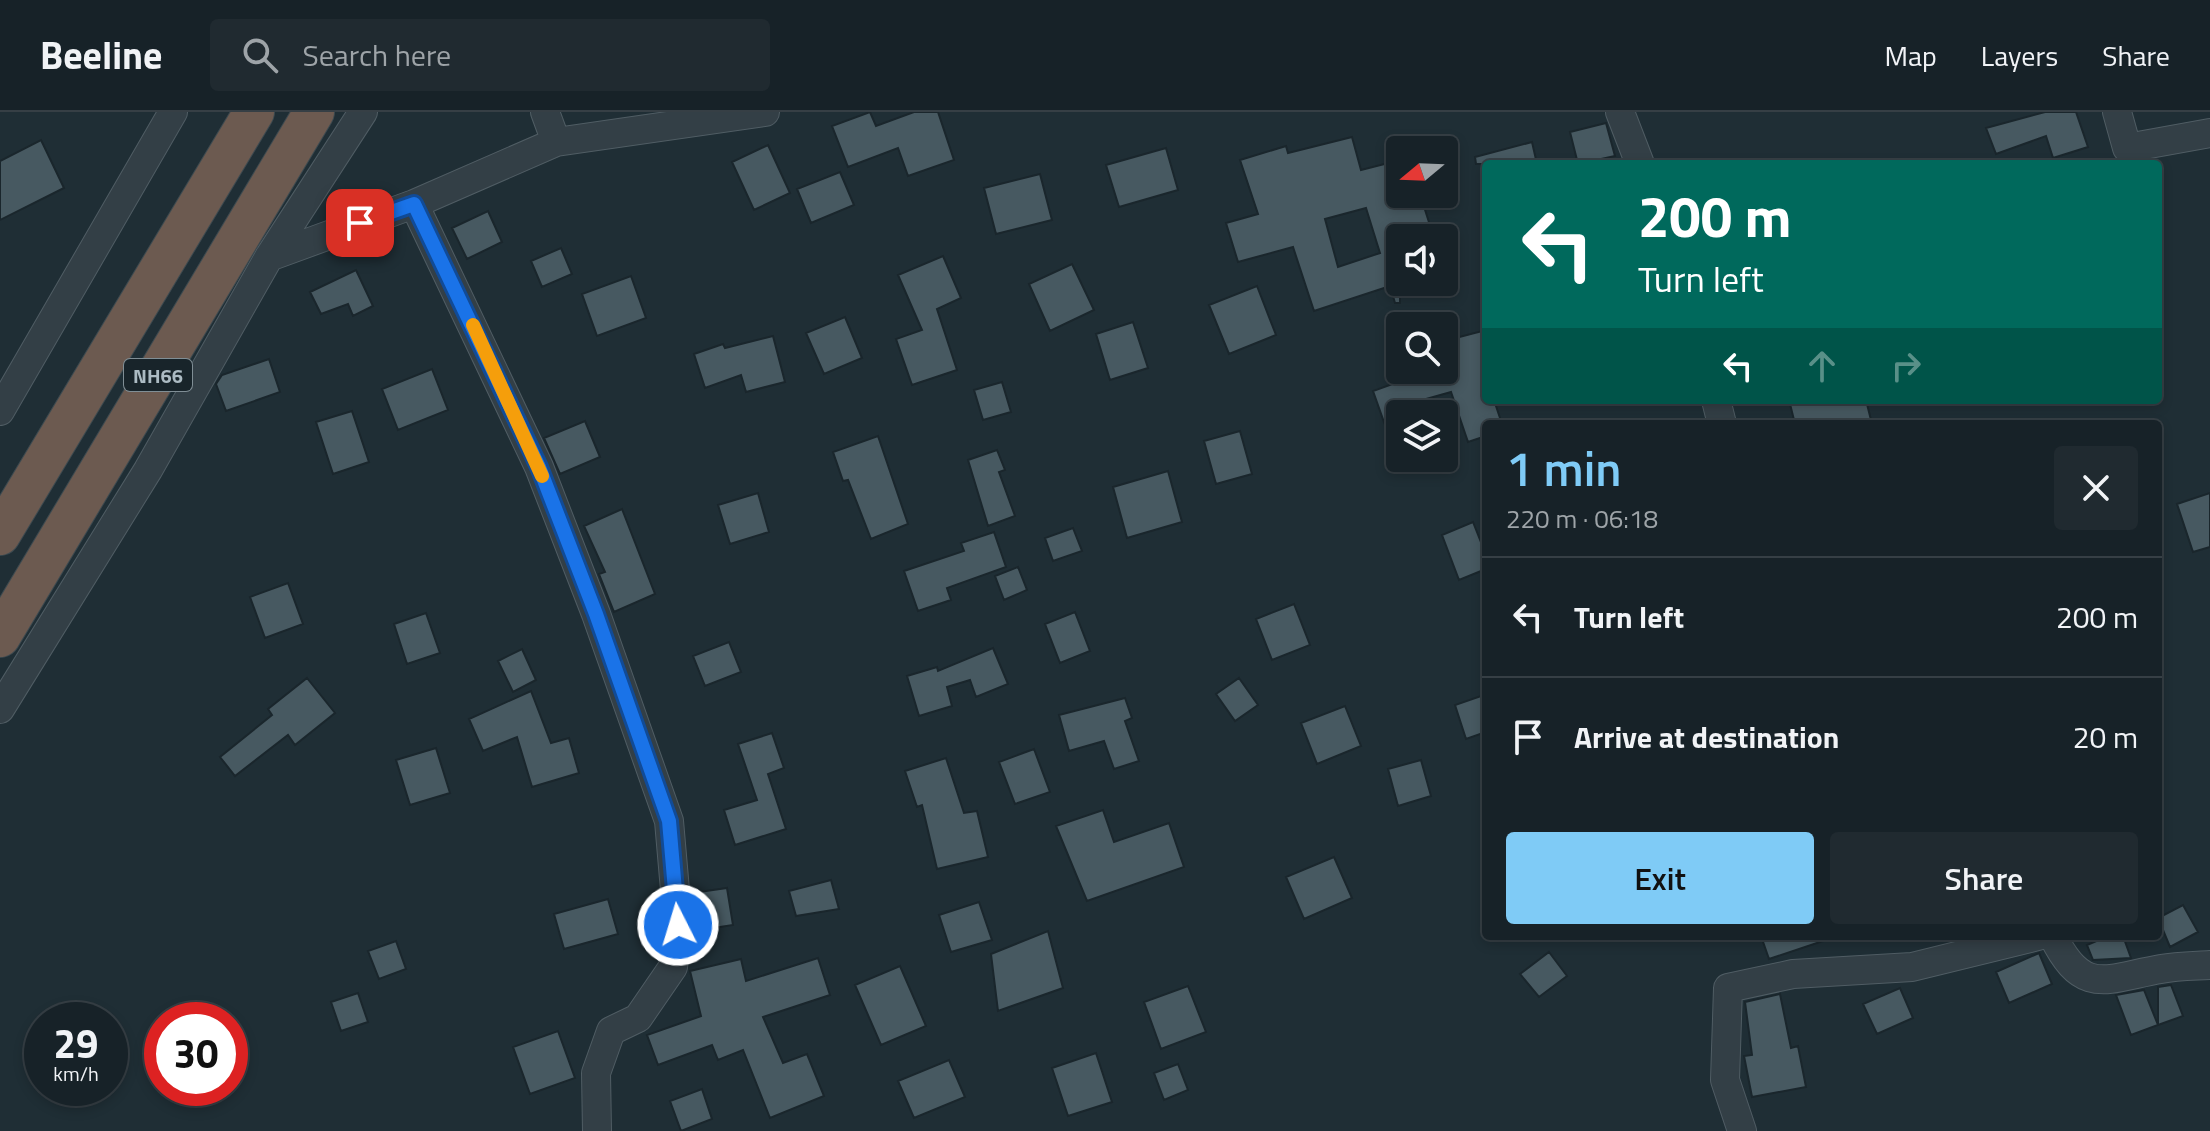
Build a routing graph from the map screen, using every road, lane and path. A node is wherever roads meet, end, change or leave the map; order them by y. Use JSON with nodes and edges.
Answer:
{"nodes":[{"id":1,"x":173,"y":112,"type":"edge"},
{"id":2,"x":254,"y":112,"type":"edge"},
{"id":3,"x":314,"y":112,"type":"edge"},
{"id":4,"x":363,"y":112,"type":"edge"},
{"id":5,"x":545,"y":112,"type":"edge"},
{"id":6,"x":765,"y":112,"type":"edge"},
{"id":7,"x":1620,"y":112,"type":"edge"},
{"id":8,"x":2117,"y":112,"type":"edge"},
{"id":9,"x":2210,"y":133,"type":"edge"},
{"id":10,"x":556,"y":142,"type":"junction"},
{"id":11,"x":1638,"y":160,"type":"edge"},
{"id":12,"x":414,"y":204,"type":"junction"},
{"id":13,"x":269,"y":257,"type":"junction"},
{"id":14,"x":0,"y":411,"type":"edge"},
{"id":15,"x":0,"y":535,"type":"edge"},
{"id":16,"x":0,"y":637,"type":"edge"},
{"id":17,"x":0,"y":709,"type":"edge"},
{"id":18,"x":2022,"y":940,"type":"edge"},
{"id":19,"x":2055,"y":940,"type":"edge"},
{"id":20,"x":2210,"y":965,"type":"edge"},
{"id":21,"x":597,"y":1131,"type":"edge"},
{"id":22,"x":1742,"y":1131,"type":"edge"}],
"edges":[{"from":1,"to":14,"type":"street"},
{"from":2,"to":15,"type":"highway","number":"NH66"},
{"from":3,"to":16,"type":"highway","number":"NH66"},
{"from":4,"to":13,"type":"street"},
{"from":5,"to":10,"type":"street"},
{"from":6,"to":10,"type":"street"},
{"from":7,"to":11,"type":"street"},
{"from":8,"to":9,"type":"street"},
{"from":10,"to":12,"type":"street"},
{"from":12,"to":13,"type":"street"},
{"from":12,"to":21,"type":"street"},
{"from":13,"to":17,"type":"street"},
{"from":18,"to":22,"type":"street"},
{"from":19,"to":20,"type":"street"}]}
